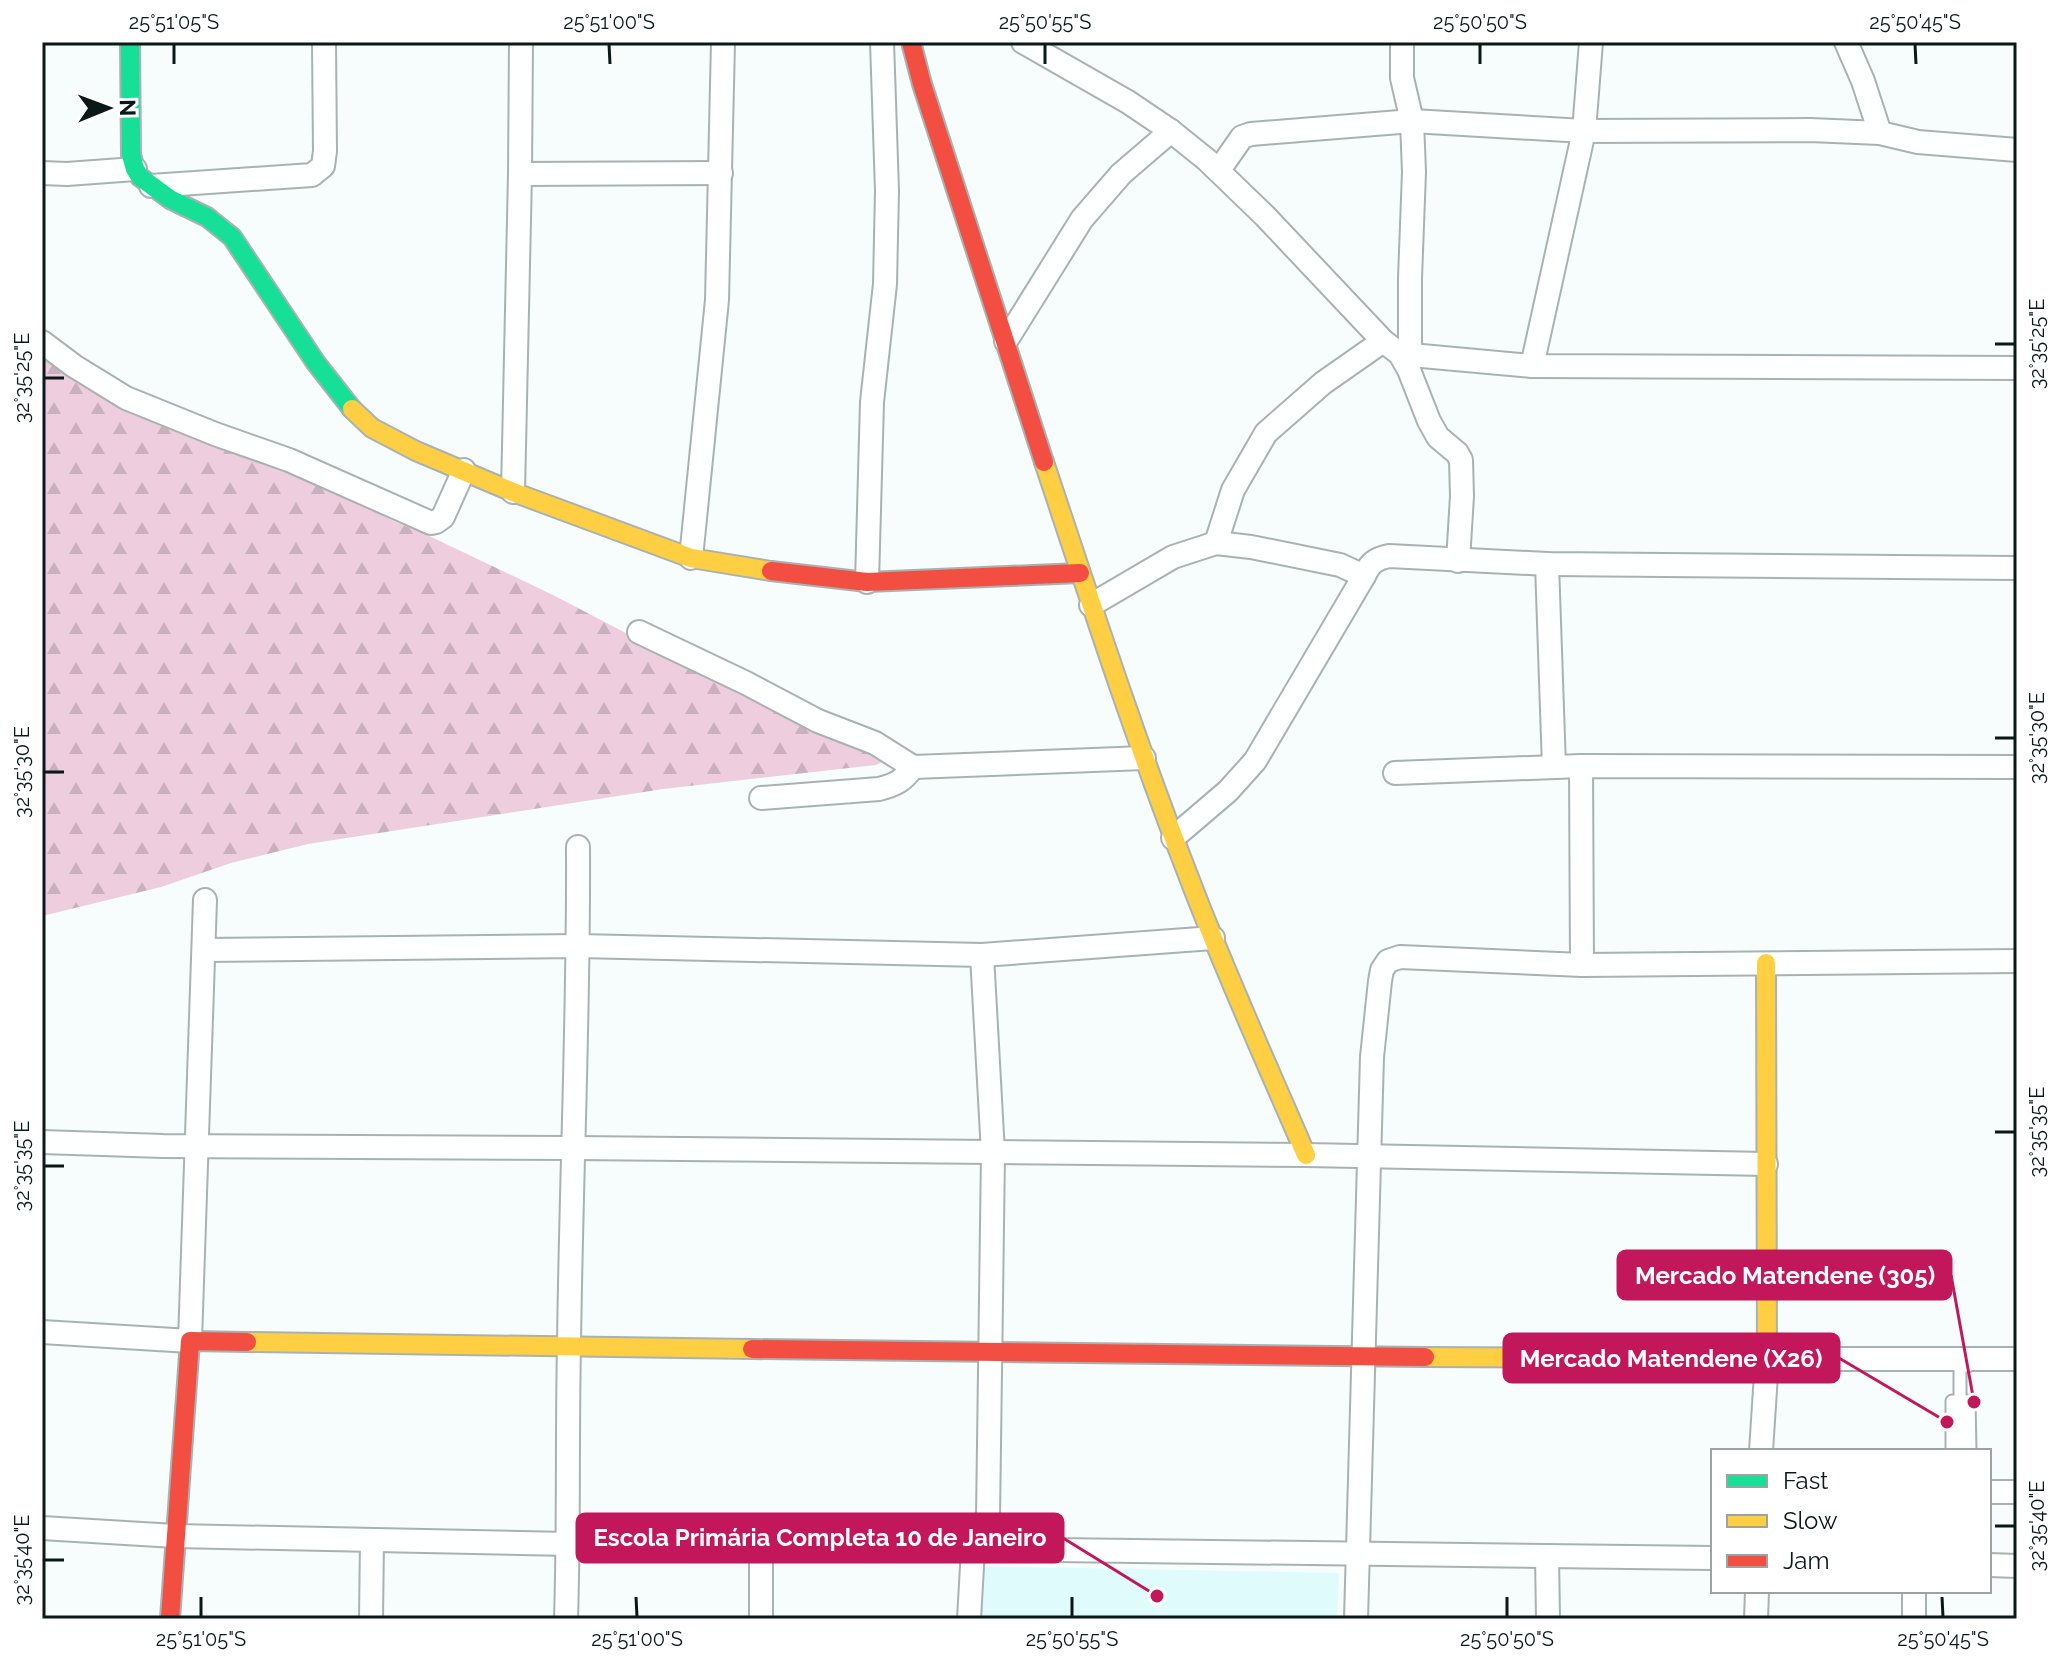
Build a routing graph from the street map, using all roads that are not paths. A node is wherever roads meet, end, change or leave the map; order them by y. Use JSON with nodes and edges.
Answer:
{"nodes":[{"id":1,"x":130,"y":42,"type":"edge"},
{"id":2,"x":324,"y":42,"type":"edge"},
{"id":3,"x":521,"y":42,"type":"edge"},
{"id":4,"x":723,"y":42,"type":"edge"},
{"id":5,"x":882,"y":42,"type":"edge"},
{"id":6,"x":911,"y":42,"type":"edge"},
{"id":7,"x":1023,"y":42,"type":"edge"},
{"id":8,"x":1402,"y":42,"type":"edge"},
{"id":9,"x":1591,"y":42,"type":"edge"},
{"id":10,"x":1846,"y":42,"type":"edge"},
{"id":11,"x":1412,"y":121,"type":"junction"},
{"id":12,"x":1171,"y":131,"type":"junction"},
{"id":13,"x":1584,"y":131,"type":"junction"},
{"id":14,"x":1880,"y":133,"type":"junction"},
{"id":15,"x":2017,"y":150,"type":"edge"},
{"id":16,"x":135,"y":169,"type":"junction"},
{"id":17,"x":1219,"y":170,"type":"junction"},
{"id":18,"x":42,"y":173,"type":"edge"},
{"id":19,"x":721,"y":173,"type":"junction"},
{"id":20,"x":520,"y":174,"type":"junction"},
{"id":21,"x":151,"y":186,"type":"junction"},
{"id":22,"x":1006,"y":341,"type":"junction"},
{"id":23,"x":42,"y":342,"type":"edge"},
{"id":24,"x":1398,"y":350,"type":"junction"},
{"id":25,"x":1532,"y":366,"type":"junction"},
{"id":26,"x":2017,"y":368,"type":"edge"},
{"id":27,"x":464,"y":470,"type":"junction"},
{"id":28,"x":513,"y":492,"type":"junction"},
{"id":29,"x":1216,"y":543,"type":"junction"},
{"id":30,"x":691,"y":558,"type":"junction"},
{"id":31,"x":1458,"y":561,"type":"junction"},
{"id":32,"x":1547,"y":564,"type":"junction"},
{"id":33,"x":2017,"y":568,"type":"edge"},
{"id":34,"x":1080,"y":573,"type":"junction"},
{"id":35,"x":1364,"y":576,"type":"junction"},
{"id":36,"x":867,"y":582,"type":"junction"},
{"id":37,"x":1091,"y":605,"type":"junction"},
{"id":38,"x":639,"y":632,"type":"dead end"},
{"id":39,"x":1144,"y":758,"type":"junction"},
{"id":40,"x":1581,"y":766,"type":"junction"},
{"id":41,"x":913,"y":767,"type":"junction"},
{"id":42,"x":1554,"y":767,"type":"junction"},
{"id":43,"x":2017,"y":767,"type":"edge"},
{"id":44,"x":1395,"y":773,"type":"dead end"},
{"id":45,"x":761,"y":798,"type":"dead end"},
{"id":46,"x":1173,"y":838,"type":"junction"},
{"id":47,"x":578,"y":847,"type":"dead end"},
{"id":48,"x":205,"y":900,"type":"dead end"},
{"id":49,"x":1213,"y":938,"type":"junction"},
{"id":50,"x":579,"y":946,"type":"junction"},
{"id":51,"x":205,"y":950,"type":"junction"},
{"id":52,"x":982,"y":955,"type":"junction"},
{"id":53,"x":2017,"y":961,"type":"edge"},
{"id":54,"x":1766,"y":963,"type":"junction"},
{"id":55,"x":1582,"y":965,"type":"junction"},
{"id":56,"x":42,"y":1142,"type":"edge"},
{"id":57,"x":195,"y":1146,"type":"junction"},
{"id":58,"x":574,"y":1148,"type":"junction"},
{"id":59,"x":993,"y":1153,"type":"junction"},
{"id":60,"x":1306,"y":1155,"type":"junction"},
{"id":61,"x":1370,"y":1156,"type":"junction"},
{"id":62,"x":1766,"y":1164,"type":"junction"},
{"id":63,"x":42,"y":1332,"type":"edge"},
{"id":64,"x":190,"y":1341,"type":"junction"},
{"id":65,"x":569,"y":1346,"type":"junction"},
{"id":66,"x":992,"y":1352,"type":"junction"},
{"id":67,"x":1365,"y":1357,"type":"junction"},
{"id":68,"x":1767,"y":1359,"type":"junction"},
{"id":69,"x":2017,"y":1359,"type":"edge"},
{"id":70,"x":2017,"y":1366,"type":"edge"},
{"id":71,"x":1960,"y":1401,"type":"junction"},
{"id":72,"x":1761,"y":1449,"type":"edge"},
{"id":73,"x":1952,"y":1449,"type":"edge"},
{"id":74,"x":1960,"y":1449,"type":"edge"},
{"id":75,"x":1970,"y":1449,"type":"edge"},
{"id":76,"x":1991,"y":1484,"type":"edge"},
{"id":77,"x":2017,"y":1484,"type":"edge"},
{"id":78,"x":1991,"y":1492,"type":"edge"},
{"id":79,"x":2017,"y":1492,"type":"edge"},
{"id":80,"x":42,"y":1528,"type":"edge"},
{"id":81,"x":175,"y":1536,"type":"junction"},
{"id":82,"x":372,"y":1540,"type":"junction"},
{"id":83,"x":569,"y":1544,"type":"junction"},
{"id":84,"x":761,"y":1544,"type":"junction"},
{"id":85,"x":973,"y":1549,"type":"junction"},
{"id":86,"x":1357,"y":1554,"type":"junction"},
{"id":87,"x":1547,"y":1556,"type":"junction"},
{"id":88,"x":1711,"y":1558,"type":"edge"},
{"id":89,"x":1991,"y":1565,"type":"edge"},
{"id":90,"x":2017,"y":1566,"type":"edge"},
{"id":91,"x":1757,"y":1593,"type":"edge"},
{"id":92,"x":1914,"y":1593,"type":"edge"},
{"id":93,"x":170,"y":1619,"type":"edge"},
{"id":94,"x":371,"y":1619,"type":"edge"},
{"id":95,"x":566,"y":1619,"type":"edge"},
{"id":96,"x":761,"y":1619,"type":"edge"},
{"id":97,"x":969,"y":1619,"type":"edge"},
{"id":98,"x":1356,"y":1619,"type":"edge"},
{"id":99,"x":1548,"y":1619,"type":"edge"},
{"id":100,"x":1756,"y":1619,"type":"edge"},
{"id":101,"x":1914,"y":1619,"type":"edge"}],
"edges":[{"from":1,"to":16,"type":"street"},
{"from":2,"to":21,"type":"street"},
{"from":3,"to":20,"type":"street"},
{"from":4,"to":19,"type":"street"},
{"from":5,"to":36,"type":"street"},
{"from":6,"to":22,"type":"street"},
{"from":7,"to":12,"type":"street"},
{"from":8,"to":11,"type":"street"},
{"from":9,"to":13,"type":"street"},
{"from":10,"to":14,"type":"street"},
{"from":11,"to":13,"type":"street"},
{"from":11,"to":17,"type":"street"},
{"from":11,"to":24,"type":"street"},
{"from":12,"to":17,"type":"street"},
{"from":12,"to":22,"type":"street"},
{"from":13,"to":14,"type":"street"},
{"from":13,"to":25,"type":"street"},
{"from":14,"to":15,"type":"street"},
{"from":16,"to":18,"type":"street"},
{"from":16,"to":21,"type":"street"},
{"from":17,"to":24,"type":"street"},
{"from":19,"to":20,"type":"street"},
{"from":19,"to":30,"type":"street"},
{"from":20,"to":28,"type":"street"},
{"from":21,"to":27,"type":"street"},
{"from":22,"to":34,"type":"street"},
{"from":23,"to":27,"type":"street"},
{"from":24,"to":25,"type":"street"},
{"from":24,"to":29,"type":"street"},
{"from":24,"to":31,"type":"street"},
{"from":25,"to":26,"type":"street"},
{"from":27,"to":28,"type":"street"},
{"from":28,"to":30,"type":"street"},
{"from":29,"to":35,"type":"street"},
{"from":29,"to":37,"type":"street"},
{"from":30,"to":36,"type":"street"},
{"from":31,"to":32,"type":"street"},
{"from":31,"to":35,"type":"street"},
{"from":32,"to":33,"type":"street"},
{"from":32,"to":42,"type":"street"},
{"from":34,"to":36,"type":"street"},
{"from":34,"to":37,"type":"street"},
{"from":35,"to":46,"type":"street"},
{"from":37,"to":39,"type":"street"},
{"from":38,"to":41,"type":"street"},
{"from":39,"to":41,"type":"street"},
{"from":39,"to":46,"type":"street"},
{"from":40,"to":42,"type":"street"},
{"from":40,"to":43,"type":"street"},
{"from":40,"to":55,"type":"street"},
{"from":41,"to":45,"type":"street"},
{"from":42,"to":44,"type":"street"},
{"from":46,"to":49,"type":"street"},
{"from":47,"to":50,"type":"street"},
{"from":48,"to":51,"type":"street"},
{"from":49,"to":52,"type":"street"},
{"from":49,"to":60,"type":"street"},
{"from":50,"to":51,"type":"street"},
{"from":50,"to":52,"type":"street"},
{"from":50,"to":58,"type":"street"},
{"from":51,"to":57,"type":"street"},
{"from":52,"to":59,"type":"street"},
{"from":53,"to":54,"type":"street"},
{"from":54,"to":55,"type":"street"},
{"from":54,"to":62,"type":"street"},
{"from":55,"to":61,"type":"street"},
{"from":56,"to":57,"type":"street"},
{"from":57,"to":58,"type":"street"},
{"from":57,"to":64,"type":"street"},
{"from":58,"to":59,"type":"street"},
{"from":58,"to":65,"type":"street"},
{"from":59,"to":60,"type":"street"},
{"from":59,"to":66,"type":"street"},
{"from":60,"to":61,"type":"street"},
{"from":61,"to":62,"type":"street"},
{"from":61,"to":67,"type":"street"},
{"from":62,"to":68,"type":"street"},
{"from":63,"to":64,"type":"street"},
{"from":64,"to":65,"type":"street"},
{"from":64,"to":81,"type":"street"},
{"from":65,"to":66,"type":"street"},
{"from":65,"to":83,"type":"street"},
{"from":66,"to":67,"type":"street"},
{"from":66,"to":85,"type":"street"},
{"from":67,"to":68,"type":"street"},
{"from":67,"to":86,"type":"street"},
{"from":68,"to":69,"type":"street"},
{"from":68,"to":72,"type":"street"},
{"from":70,"to":71,"type":"lane"},
{"from":71,"to":73,"type":"lane"},
{"from":71,"to":74,"type":"lane"},
{"from":71,"to":75,"type":"lane"},
{"from":76,"to":77,"type":"lane"},
{"from":78,"to":79,"type":"street"},
{"from":80,"to":81,"type":"street"},
{"from":81,"to":82,"type":"street"},
{"from":81,"to":93,"type":"street"},
{"from":82,"to":83,"type":"street"},
{"from":82,"to":94,"type":"street"},
{"from":83,"to":84,"type":"street"},
{"from":83,"to":95,"type":"street"},
{"from":84,"to":85,"type":"street"},
{"from":84,"to":96,"type":"street"},
{"from":85,"to":86,"type":"street"},
{"from":85,"to":97,"type":"street"},
{"from":86,"to":87,"type":"street"},
{"from":86,"to":98,"type":"street"},
{"from":87,"to":88,"type":"street"},
{"from":87,"to":99,"type":"street"},
{"from":89,"to":90,"type":"street"},
{"from":91,"to":100,"type":"street"},
{"from":92,"to":101,"type":"street"}]}
